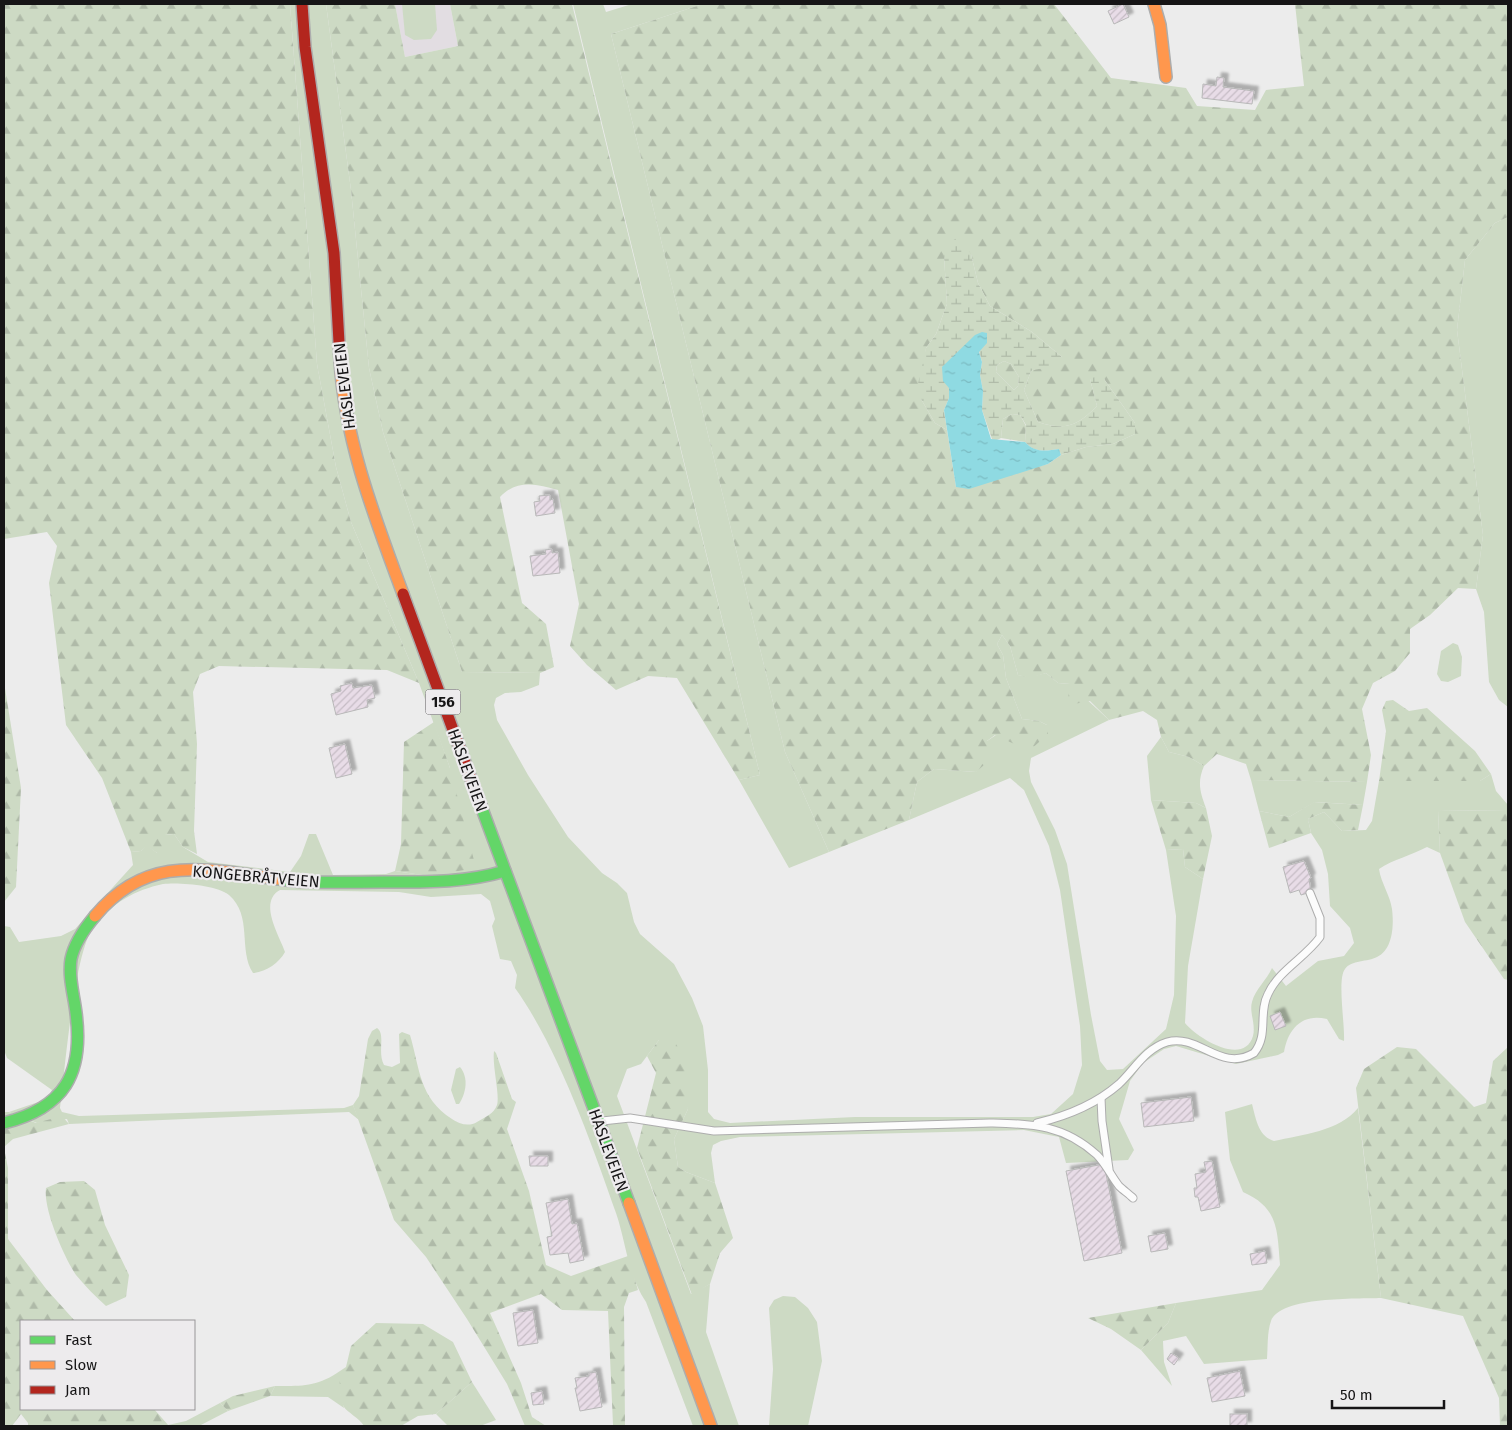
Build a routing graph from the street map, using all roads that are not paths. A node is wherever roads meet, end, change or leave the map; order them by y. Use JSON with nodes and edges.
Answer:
{"nodes":[{"id":1,"x":302,"y":4,"type":"edge"},
{"id":2,"x":1154,"y":4,"type":"edge"},
{"id":3,"x":1166,"y":77,"type":"dead end"},
{"id":4,"x":505,"y":871,"type":"junction"},
{"id":5,"x":1310,"y":893,"type":"dead end"},
{"id":6,"x":1101,"y":1098,"type":"junction"},
{"id":7,"x":599,"y":1122,"type":"junction"},
{"id":8,"x":4,"y":1123,"type":"edge"},
{"id":9,"x":1032,"y":1124,"type":"junction"},
{"id":10,"x":1109,"y":1169,"type":"junction"},
{"id":11,"x":1134,"y":1198,"type":"dead end"},
{"id":12,"x":710,"y":1426,"type":"edge"}],
"edges":[{"from":1,"to":4,"type":"main road","name":"HASLEVEIEN","number":"156"},
{"from":2,"to":3,"type":"main road"},
{"from":4,"to":7,"type":"main road","name":"HASLEVEIEN","number":"156"},
{"from":4,"to":8,"type":"main road","name":"KONGEBRÅTVEIEN"},
{"from":5,"to":6,"type":"lane"},
{"from":6,"to":9,"type":"lane"},
{"from":6,"to":10,"type":"lane"},
{"from":7,"to":9,"type":"lane"},
{"from":7,"to":12,"type":"main road","name":"HASLEVEIEN","number":"156"},
{"from":9,"to":10,"type":"lane"},
{"from":10,"to":11,"type":"lane"}]}
